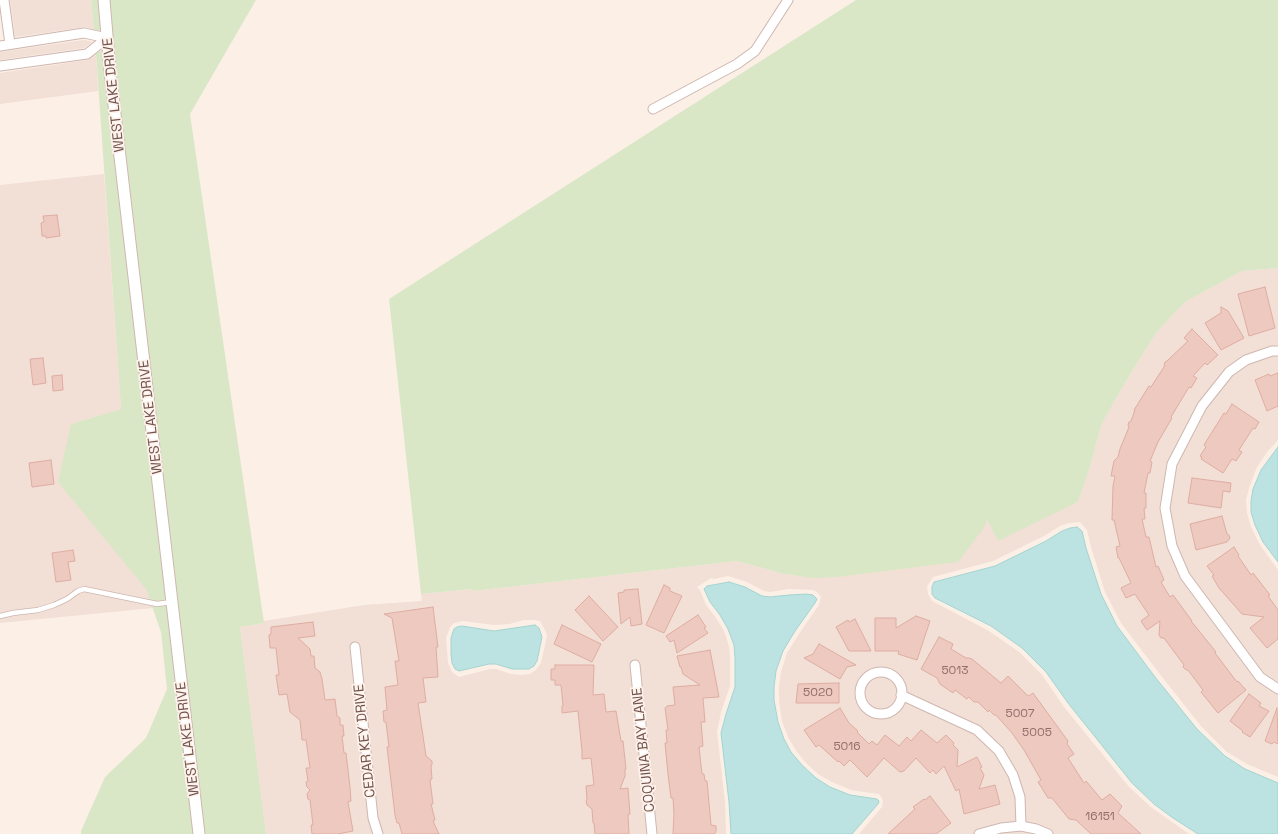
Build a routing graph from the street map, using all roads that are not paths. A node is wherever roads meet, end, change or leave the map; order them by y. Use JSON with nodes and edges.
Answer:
{"nodes":[{"id":1,"x":4,"y":0,"type":"edge"},
{"id":2,"x":104,"y":0,"type":"edge"},
{"id":3,"x":788,"y":0,"type":"edge"},
{"id":4,"x":107,"y":38,"type":"junction"},
{"id":5,"x":10,"y":44,"type":"junction"},
{"id":6,"x":0,"y":46,"type":"edge"},
{"id":7,"x":0,"y":66,"type":"edge"},
{"id":8,"x":653,"y":109,"type":"dead end"},
{"id":9,"x":1278,"y":351,"type":"edge"},
{"id":10,"x":172,"y":602,"type":"junction"},
{"id":11,"x":0,"y":616,"type":"edge"},
{"id":12,"x":355,"y":647,"type":"dead end"},
{"id":13,"x":635,"y":665,"type":"dead end"},
{"id":14,"x":1278,"y":689,"type":"edge"},
{"id":15,"x":901,"y":695,"type":"junction"},
{"id":16,"x":1021,"y":826,"type":"junction"},
{"id":17,"x":199,"y":834,"type":"edge"},
{"id":18,"x":378,"y":834,"type":"edge"},
{"id":19,"x":652,"y":834,"type":"edge"},
{"id":20,"x":979,"y":834,"type":"edge"},
{"id":21,"x":1048,"y":834,"type":"edge"}],
"edges":[{"from":1,"to":5,"type":"street"},
{"from":2,"to":4,"type":"street","name":"WEST LAKE DRIVE"},
{"from":3,"to":8,"type":"street"},
{"from":4,"to":5,"type":"street"},
{"from":4,"to":7,"type":"street"},
{"from":4,"to":10,"type":"street","name":"WEST LAKE DRIVE"},
{"from":5,"to":6,"type":"street"},
{"from":9,"to":14,"type":"street"},
{"from":10,"to":11,"type":"lane"},
{"from":10,"to":17,"type":"street","name":"WEST LAKE DRIVE"},
{"from":12,"to":18,"type":"street","name":"CEDAR KEY DRIVE"},
{"from":13,"to":19,"type":"street","name":"COQUINA BAY LANE"},
{"from":15,"to":15,"type":"street"},
{"from":15,"to":16,"type":"street"},
{"from":16,"to":20,"type":"street"},
{"from":16,"to":21,"type":"street"}]}
